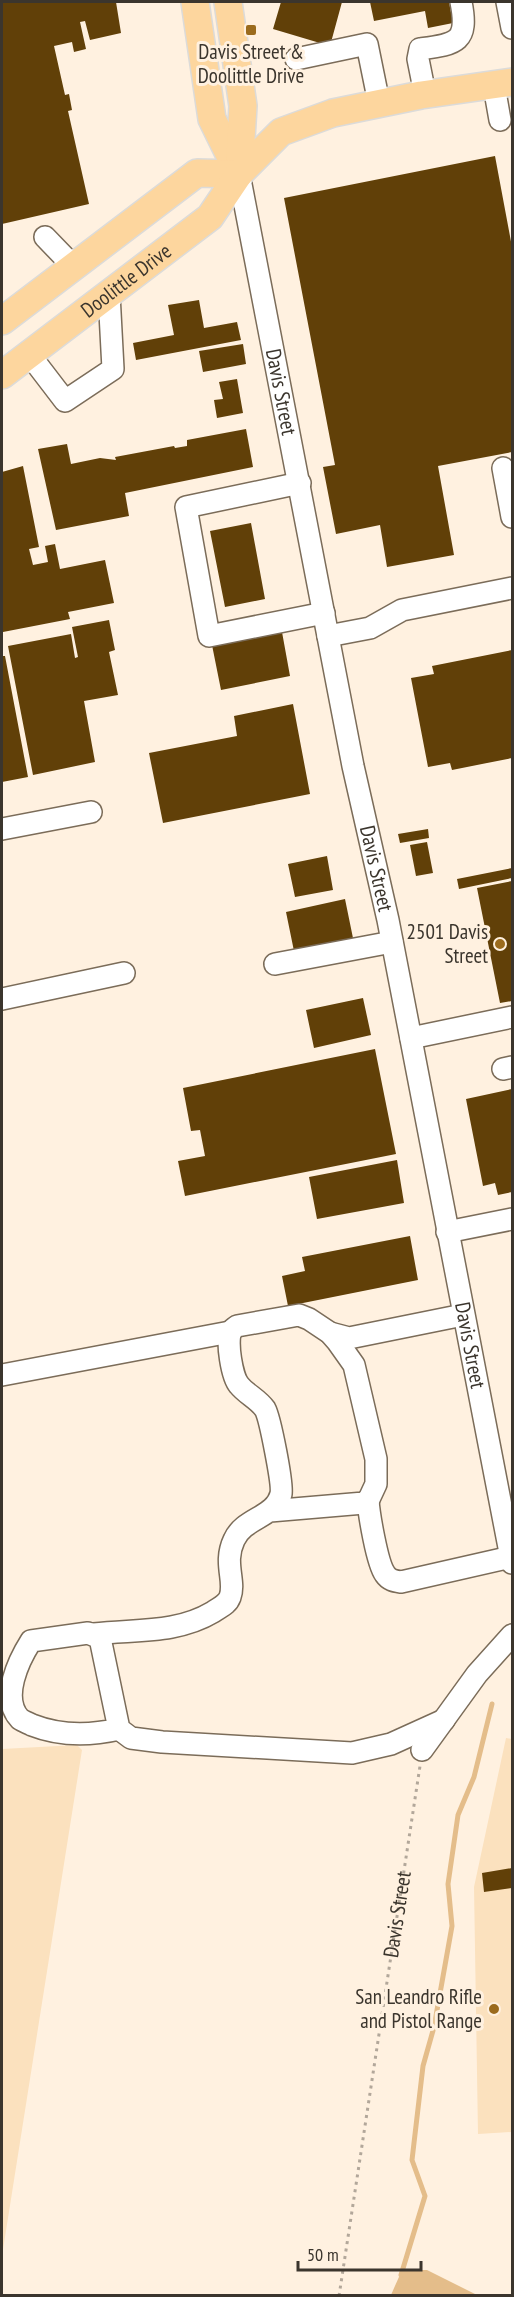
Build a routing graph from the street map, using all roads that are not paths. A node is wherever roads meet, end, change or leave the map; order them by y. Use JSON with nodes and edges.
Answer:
{"nodes":[{"id":1,"x":195,"y":2,"type":"edge"},
{"id":2,"x":228,"y":2,"type":"edge"},
{"id":3,"x":460,"y":2,"type":"edge"},
{"id":4,"x":507,"y":2,"type":"edge"},
{"id":5,"x":513,"y":28,"type":"edge"},
{"id":6,"x":296,"y":59,"type":"dead end"},
{"id":7,"x":503,"y":84,"type":"edge"},
{"id":8,"x":425,"y":94,"type":"junction"},
{"id":9,"x":380,"y":103,"type":"junction"},
{"id":10,"x":501,"y":120,"type":"dead end"},
{"id":11,"x":239,"y":174,"type":"junction"},
{"id":12,"x":45,"y":237,"type":"dead end"},
{"id":13,"x":73,"y":266,"type":"junction"},
{"id":14,"x":109,"y":294,"type":"junction"},
{"id":15,"x":2,"y":321,"type":"edge"},
{"id":16,"x":29,"y":354,"type":"junction"},
{"id":17,"x":2,"y":375,"type":"edge"},
{"id":18,"x":502,"y":468,"type":"dead end"},
{"id":19,"x":300,"y":483,"type":"junction"},
{"id":20,"x":513,"y":517,"type":"edge"},
{"id":21,"x":513,"y":588,"type":"edge"},
{"id":22,"x":324,"y":613,"type":"junction"},
{"id":23,"x":328,"y":636,"type":"junction"},
{"id":24,"x":91,"y":812,"type":"dead end"},
{"id":25,"x":2,"y":829,"type":"edge"},
{"id":26,"x":392,"y":942,"type":"junction"},
{"id":27,"x":275,"y":964,"type":"dead end"},
{"id":28,"x":124,"y":973,"type":"dead end"},
{"id":29,"x":2,"y":999,"type":"edge"},
{"id":30,"x":513,"y":1017,"type":"edge"},
{"id":31,"x":411,"y":1038,"type":"junction"},
{"id":32,"x":513,"y":1219,"type":"edge"},
{"id":33,"x":447,"y":1232,"type":"junction"},
{"id":34,"x":463,"y":1315,"type":"junction"},
{"id":35,"x":230,"y":1332,"type":"junction"},
{"id":36,"x":330,"y":1333,"type":"junction"},
{"id":37,"x":2,"y":1375,"type":"edge"},
{"id":38,"x":368,"y":1500,"type":"junction"},
{"id":39,"x":270,"y":1511,"type":"junction"},
{"id":40,"x":512,"y":1560,"type":"edge"},
{"id":41,"x":94,"y":1634,"type":"junction"},
{"id":42,"x":513,"y":1635,"type":"edge"},
{"id":43,"x":444,"y":1720,"type":"junction"},
{"id":44,"x":119,"y":1729,"type":"junction"},
{"id":45,"x":422,"y":1750,"type":"road end"}],
"edges":[{"from":1,"to":11,"type":"main road","name":"Davis Street"},
{"from":2,"to":11,"type":"main road","name":"Davis Street"},
{"from":3,"to":8,"type":"street"},
{"from":4,"to":5,"type":"street"},
{"from":6,"to":9,"type":"street"},
{"from":7,"to":8,"type":"main road","name":"Doolittle Drive"},
{"from":7,"to":10,"type":"street"},
{"from":8,"to":9,"type":"main road","name":"Doolittle Drive"},
{"from":9,"to":11,"type":"main road","name":"Doolittle Drive"},
{"from":11,"to":13,"type":"main road","name":"Doolittle Drive"},
{"from":11,"to":14,"type":"main road","name":"Doolittle Drive"},
{"from":11,"to":19,"type":"street","name":"Davis Street"},
{"from":12,"to":13,"type":"street"},
{"from":13,"to":15,"type":"main road","name":"Doolittle Drive"},
{"from":14,"to":16,"type":"main road","name":"Doolittle Drive"},
{"from":14,"to":16,"type":"street"},
{"from":16,"to":17,"type":"main road","name":"Doolittle Drive"},
{"from":18,"to":20,"type":"street"},
{"from":19,"to":22,"type":"street","name":"Davis Street"},
{"from":19,"to":22,"type":"street"},
{"from":21,"to":23,"type":"street"},
{"from":22,"to":23,"type":"street","name":"Davis Street"},
{"from":23,"to":26,"type":"street","name":"Davis Street"},
{"from":24,"to":25,"type":"street"},
{"from":26,"to":27,"type":"street"},
{"from":26,"to":31,"type":"street","name":"Davis Street"},
{"from":28,"to":29,"type":"street"},
{"from":30,"to":31,"type":"street"},
{"from":31,"to":33,"type":"street","name":"Davis Street"},
{"from":32,"to":33,"type":"street"},
{"from":33,"to":34,"type":"street","name":"Davis Street"},
{"from":34,"to":36,"type":"street"},
{"from":34,"to":40,"type":"street","name":"Davis Street"},
{"from":35,"to":36,"type":"street"},
{"from":35,"to":37,"type":"street"},
{"from":35,"to":39,"type":"street"},
{"from":36,"to":38,"type":"street"},
{"from":38,"to":39,"type":"street"},
{"from":38,"to":40,"type":"street"},
{"from":39,"to":41,"type":"street"},
{"from":41,"to":44,"type":"street"},
{"from":41,"to":44,"type":"street"},
{"from":42,"to":43,"type":"street"},
{"from":43,"to":44,"type":"street"},
{"from":43,"to":45,"type":"street"}]}
